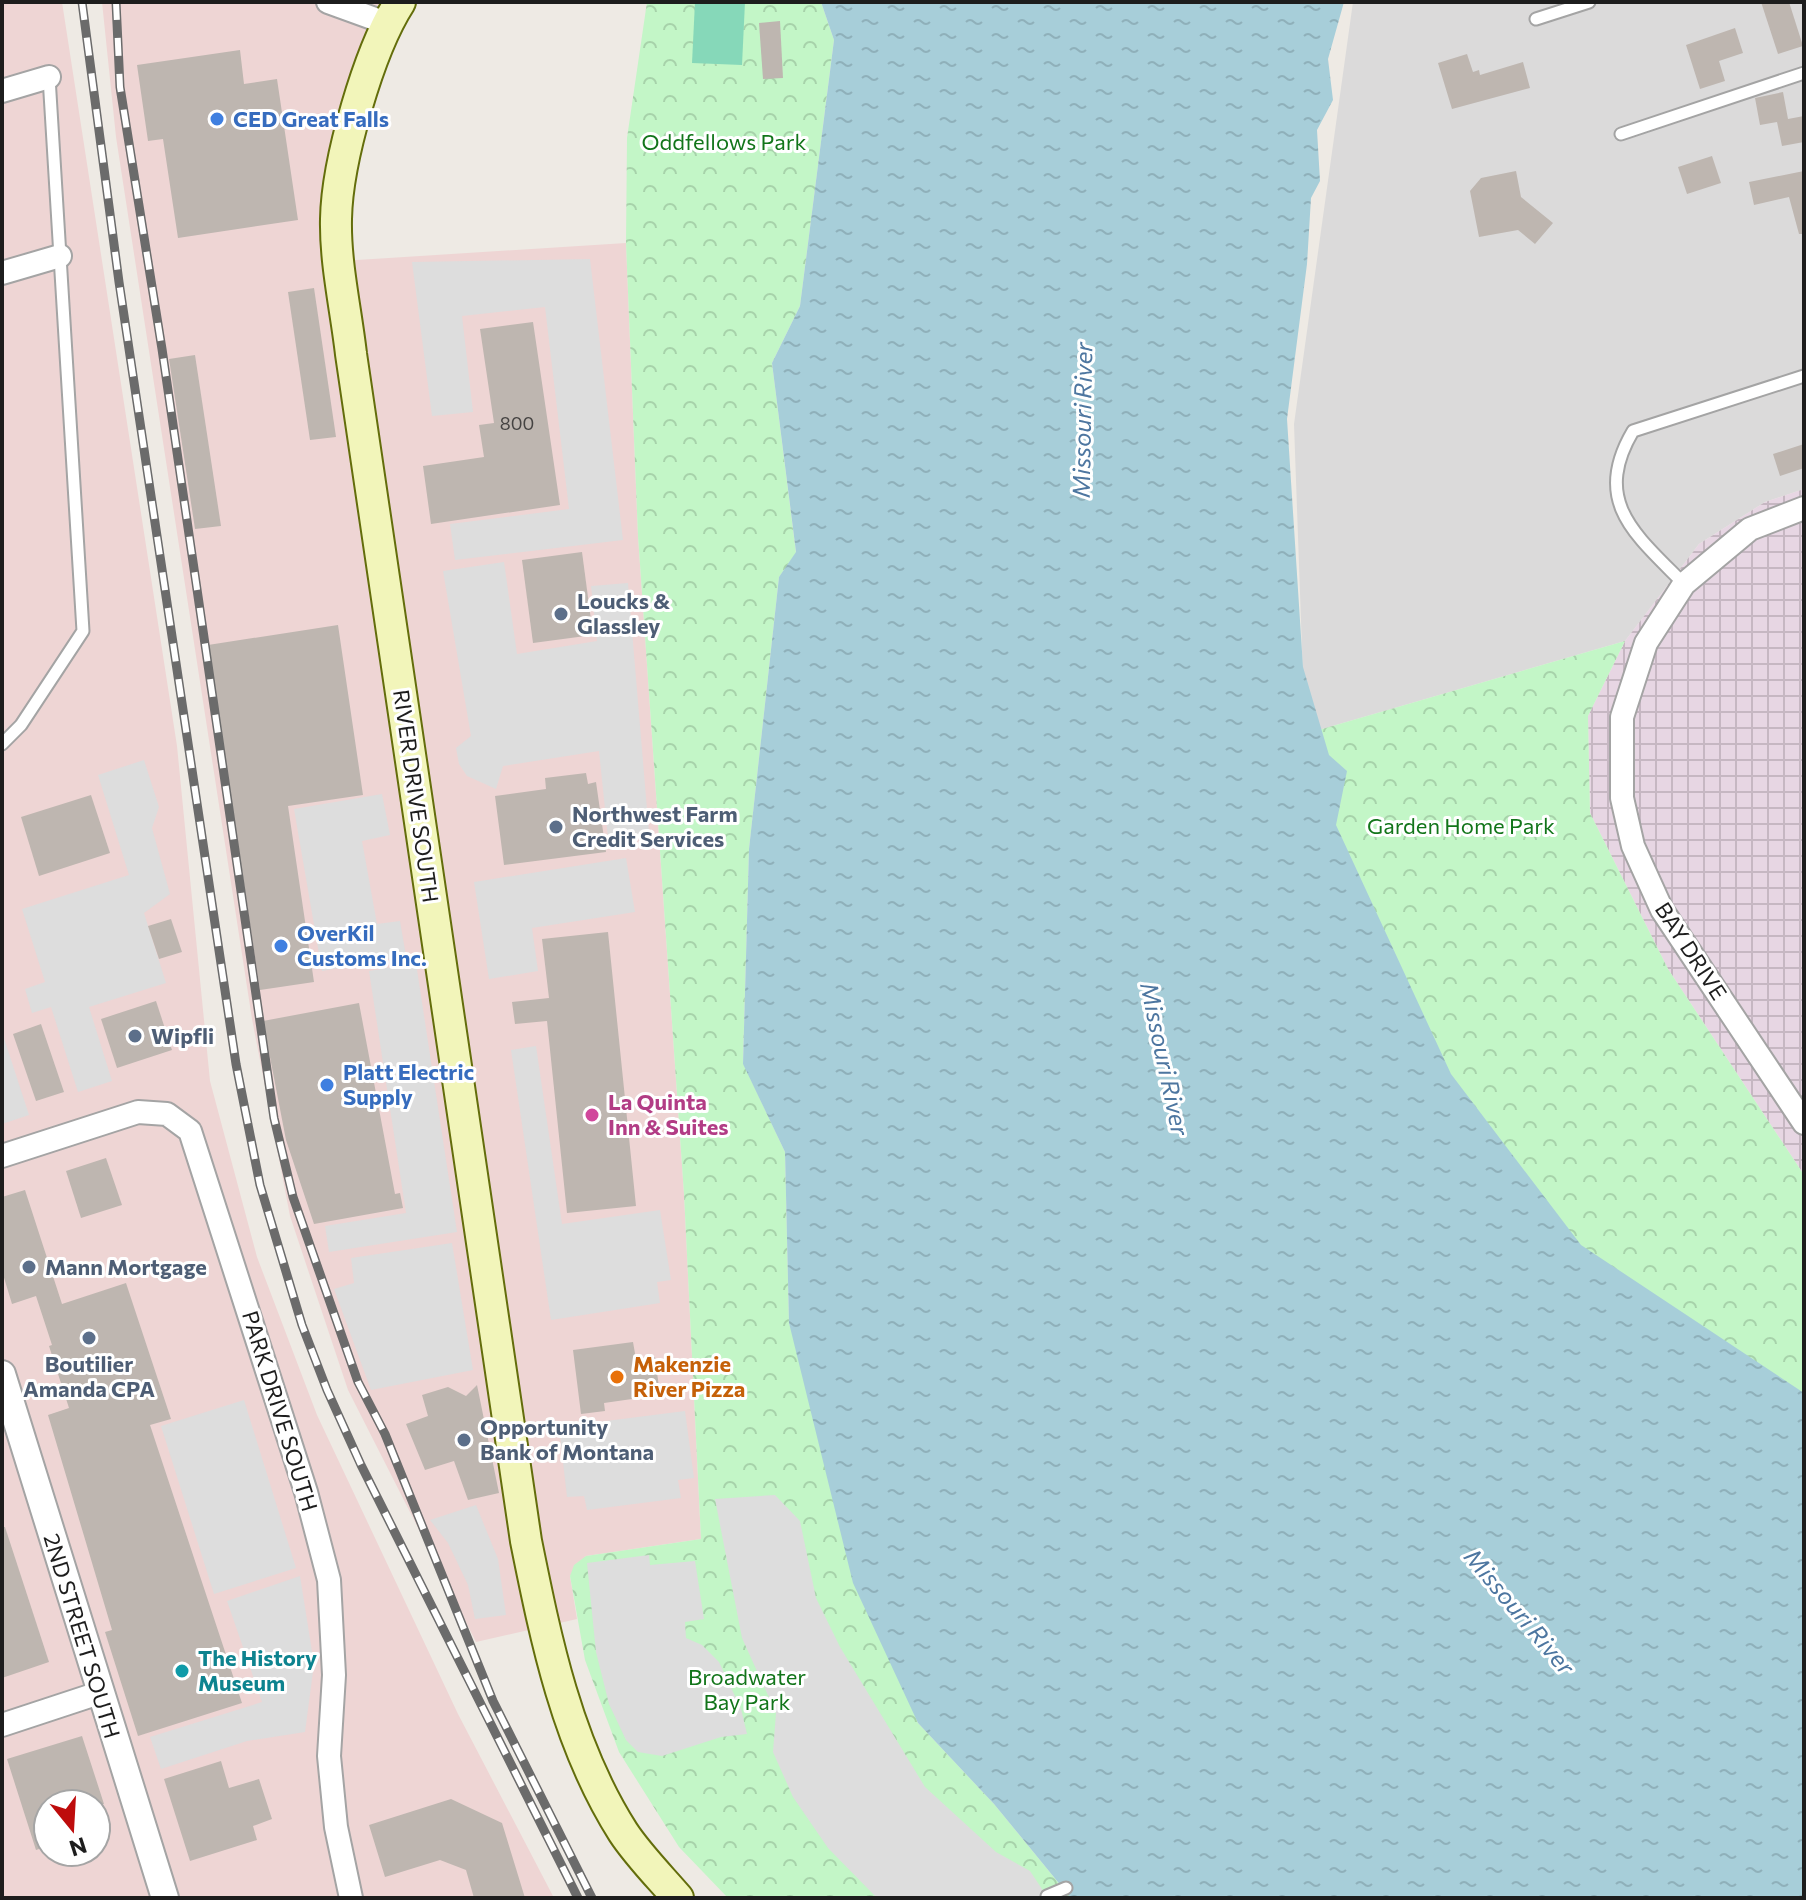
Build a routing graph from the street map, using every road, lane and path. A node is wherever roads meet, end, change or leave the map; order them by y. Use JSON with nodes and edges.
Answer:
{"nodes":[{"id":1,"x":328,"y":2,"type":"edge"},
{"id":2,"x":1589,"y":2,"type":"edge"},
{"id":3,"x":393,"y":13,"type":"edge"},
{"id":4,"x":1536,"y":19,"type":"dead end"},
{"id":5,"x":1804,"y":73,"type":"edge"},
{"id":6,"x":49,"y":77,"type":"joint"},
{"id":7,"x":2,"y":91,"type":"edge"},
{"id":8,"x":1621,"y":134,"type":"dead end"},
{"id":9,"x":60,"y":256,"type":"junction"},
{"id":10,"x":2,"y":273,"type":"edge"},
{"id":11,"x":1804,"y":376,"type":"edge"},
{"id":12,"x":1804,"y":508,"type":"edge"},
{"id":13,"x":1684,"y":584,"type":"junction"},
{"id":14,"x":2,"y":744,"type":"edge"},
{"id":15,"x":1801,"y":1109,"type":"edge"},
{"id":16,"x":2,"y":1156,"type":"edge"},
{"id":17,"x":2,"y":1374,"type":"edge"},
{"id":18,"x":99,"y":1693,"type":"junction"},
{"id":19,"x":2,"y":1725,"type":"edge"},
{"id":20,"x":1066,"y":1888,"type":"dead end"},
{"id":21,"x":1047,"y":1896,"type":"edge"},
{"id":22,"x":165,"y":1898,"type":"edge"},
{"id":23,"x":351,"y":1898,"type":"edge"},
{"id":24,"x":678,"y":1898,"type":"edge"}],
"edges":[{"from":1,"to":3,"type":"street"},
{"from":2,"to":4,"type":"lane"},
{"from":3,"to":24,"type":"main road","name":"RIVER DRIVE SOUTH"},
{"from":5,"to":8,"type":"lane"},
{"from":6,"to":7,"type":"street"},
{"from":6,"to":9,"type":"lane"},
{"from":9,"to":10,"type":"street"},
{"from":9,"to":14,"type":"lane"},
{"from":11,"to":13,"type":"lane"},
{"from":12,"to":13,"type":"street","name":"BAY DRIVE"},
{"from":13,"to":15,"type":"street","name":"BAY DRIVE"},
{"from":16,"to":23,"type":"street","name":"PARK DRIVE SOUTH"},
{"from":17,"to":18,"type":"street","name":"2ND STREET SOUTH"},
{"from":18,"to":19,"type":"street"},
{"from":18,"to":22,"type":"street","name":"2ND STREET SOUTH"},
{"from":20,"to":21,"type":"lane"}]}
